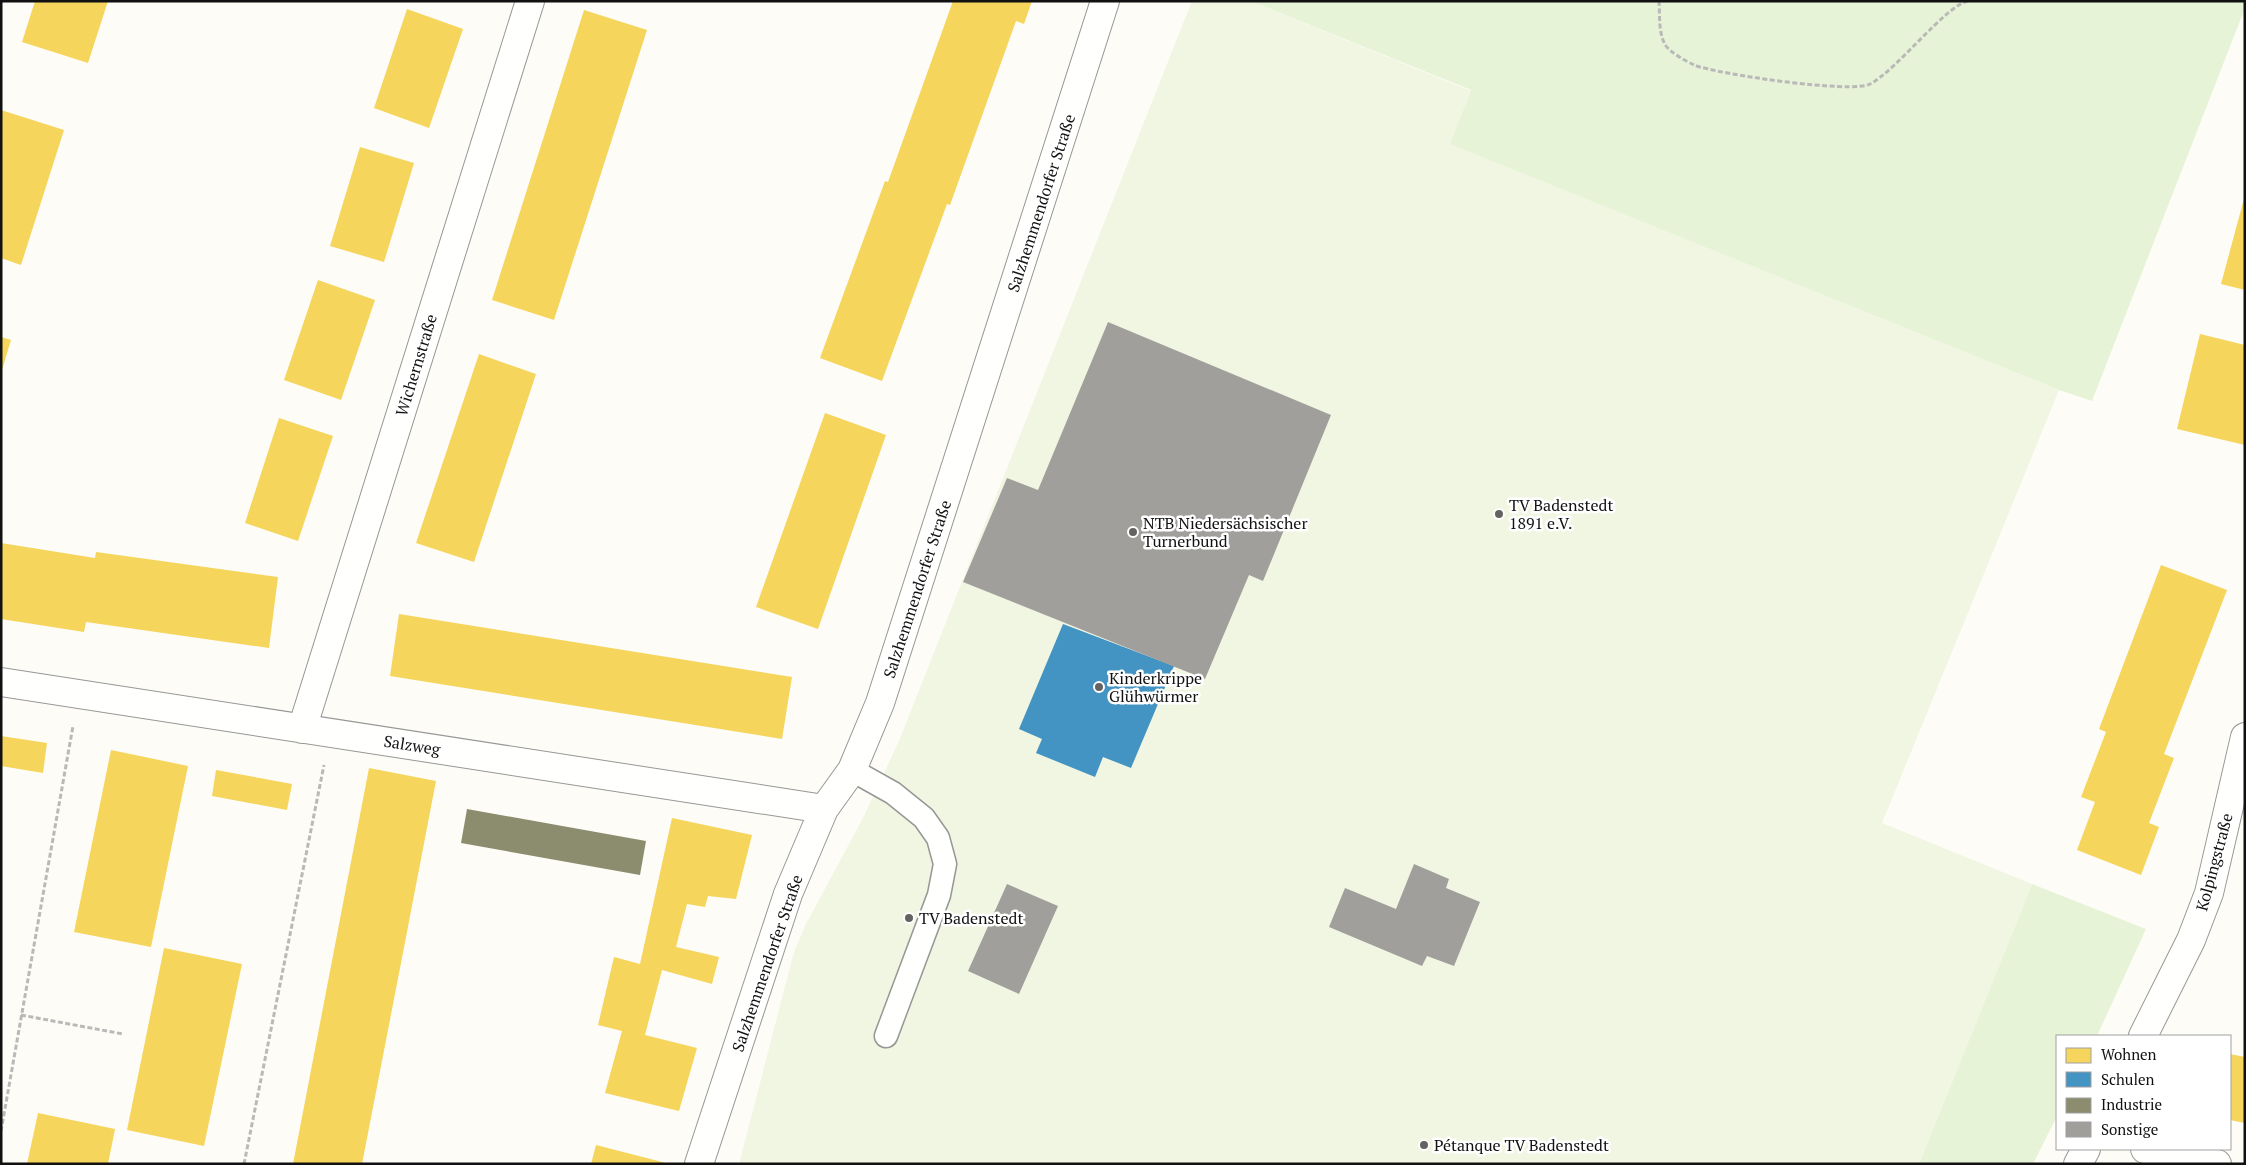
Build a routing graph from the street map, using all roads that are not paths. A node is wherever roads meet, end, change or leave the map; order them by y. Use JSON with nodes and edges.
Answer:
{"nodes":[{"id":1,"x":530,"y":1,"type":"edge"},
{"id":2,"x":1105,"y":1,"type":"edge"},
{"id":3,"x":1,"y":682,"type":"edge"},
{"id":4,"x":302,"y":729,"type":"junction"},
{"id":5,"x":2245,"y":738,"type":"edge"},
{"id":6,"x":852,"y":770,"type":"junction"},
{"id":7,"x":824,"y":809,"type":"junction"},
{"id":8,"x":2144,"y":1035,"type":"edge"},
{"id":9,"x":886,"y":1036,"type":"dead end"},
{"id":10,"x":2085,"y":1150,"type":"edge"},
{"id":11,"x":2151,"y":1150,"type":"edge"},
{"id":12,"x":699,"y":1164,"type":"edge"},
{"id":13,"x":2078,"y":1164,"type":"edge"},
{"id":14,"x":2216,"y":1164,"type":"edge"}],
"edges":[{"from":1,"to":4,"type":"street","name":"Wichernstraße"},
{"from":2,"to":6,"type":"street","name":"Salzhemmendorfer Straße"},
{"from":3,"to":4,"type":"street","name":"Salzweg"},
{"from":4,"to":7,"type":"street","name":"Salzweg"},
{"from":5,"to":8,"type":"street","name":"Kolpingstraße"},
{"from":6,"to":7,"type":"street","name":"Salzhemmendorfer Straße"},
{"from":6,"to":9,"type":"lane"},
{"from":7,"to":12,"type":"street","name":"Salzhemmendorfer Straße"},
{"from":10,"to":13,"type":"street"},
{"from":11,"to":14,"type":"street"}]}
